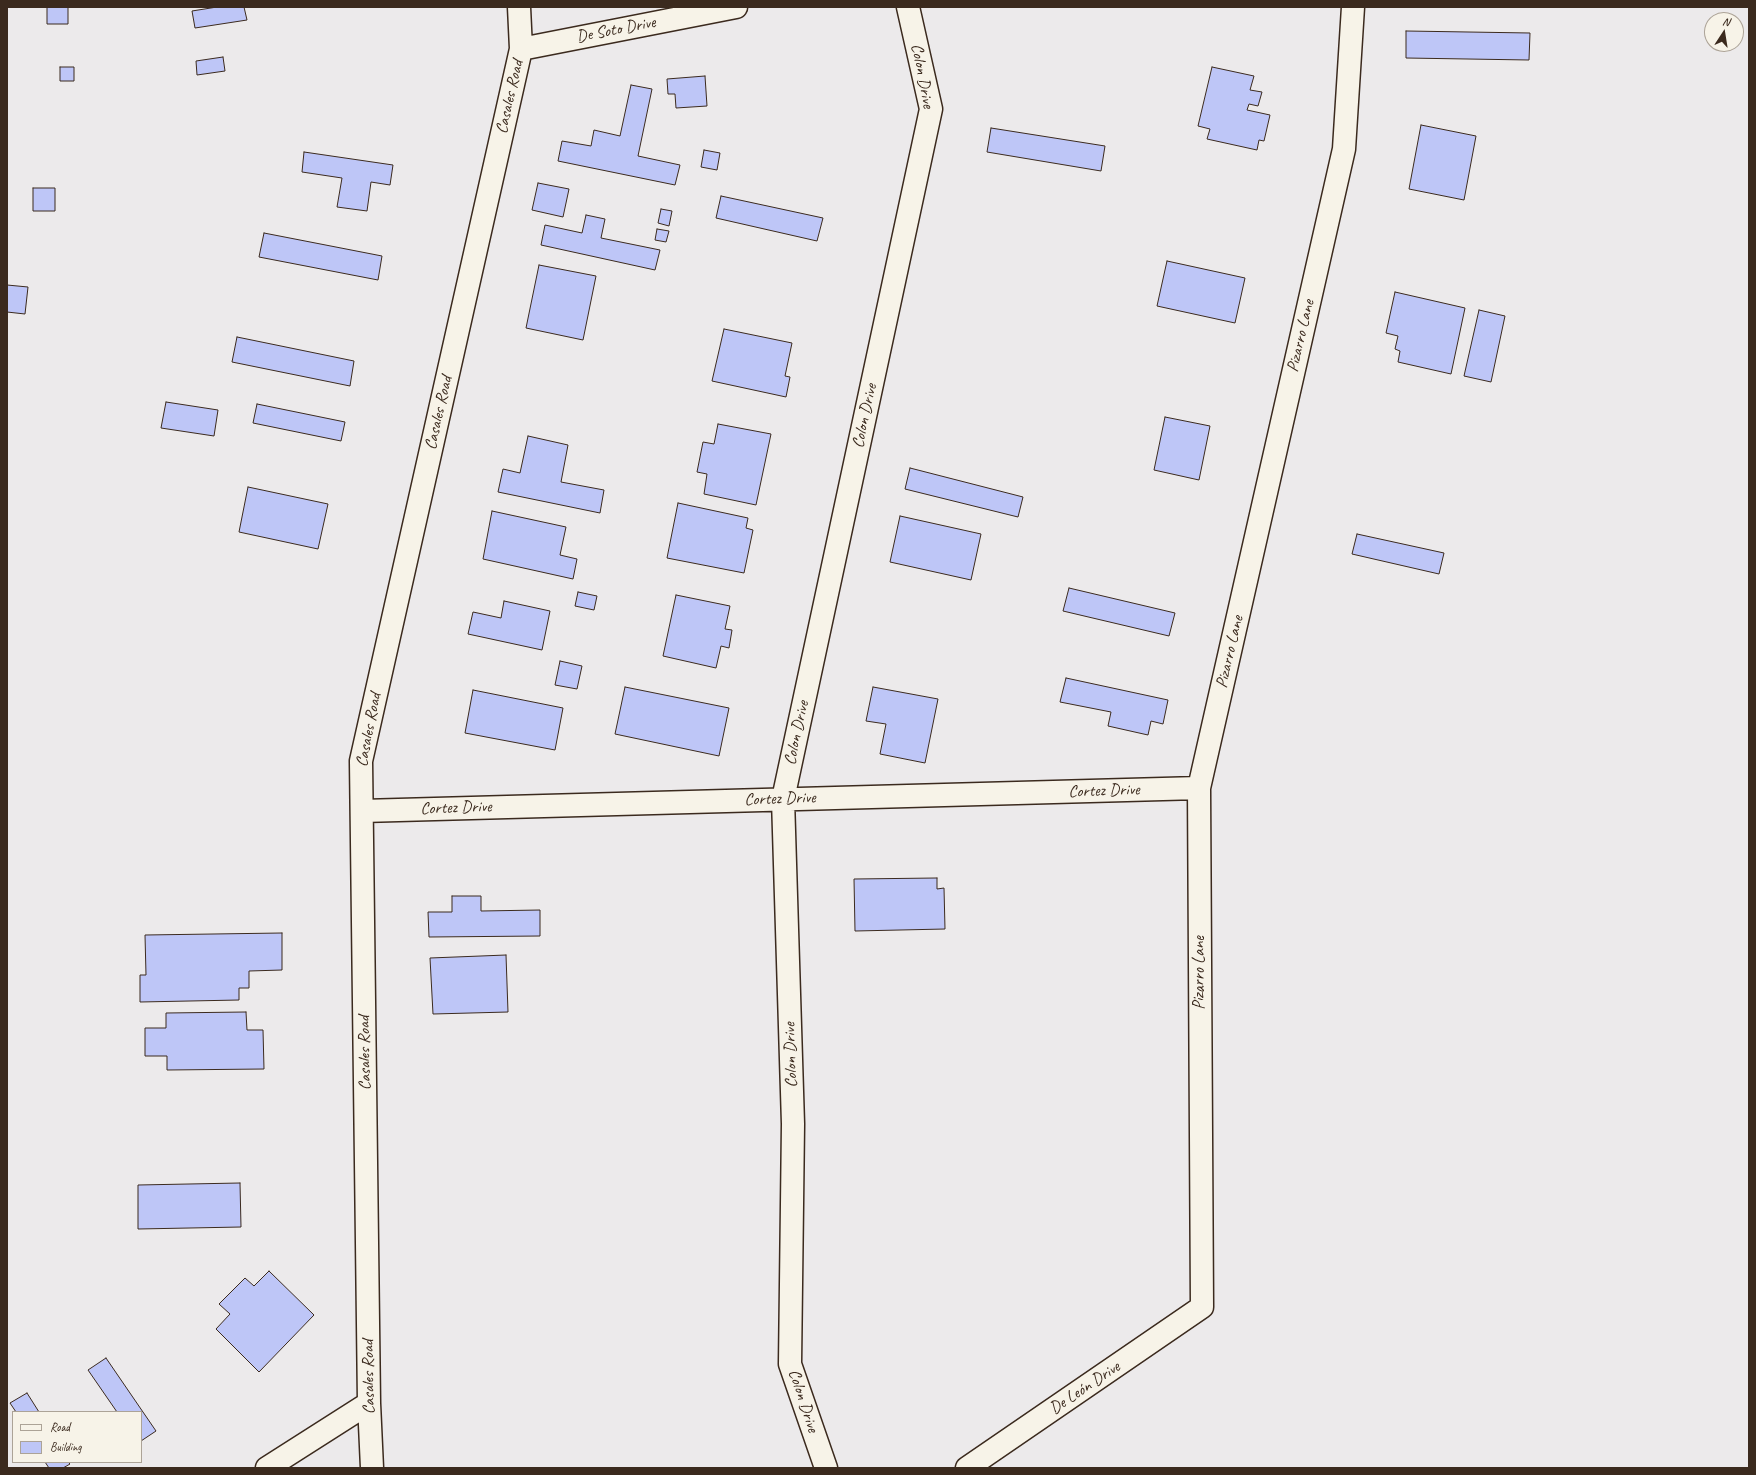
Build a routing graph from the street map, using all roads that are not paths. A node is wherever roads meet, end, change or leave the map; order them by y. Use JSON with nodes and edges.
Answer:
{"nodes":[{"id":1,"x":519,"y":7,"type":"edge"},
{"id":2,"x":736,"y":7,"type":"edge"},
{"id":3,"x":908,"y":7,"type":"edge"},
{"id":4,"x":1352,"y":7,"type":"edge"},
{"id":5,"x":521,"y":49,"type":"junction"},
{"id":6,"x":1199,"y":788,"type":"junction"},
{"id":7,"x":783,"y":799,"type":"junction"},
{"id":8,"x":362,"y":811,"type":"junction"},
{"id":9,"x":1202,"y":1307,"type":"joint"},
{"id":10,"x":369,"y":1403,"type":"junction"},
{"id":11,"x":267,"y":1468,"type":"edge"},
{"id":12,"x":372,"y":1468,"type":"edge"},
{"id":13,"x":826,"y":1468,"type":"edge"},
{"id":14,"x":967,"y":1468,"type":"edge"}],
"edges":[{"from":1,"to":5,"type":"street","name":"Casales Road"},
{"from":2,"to":5,"type":"street","name":"De Soto Drive"},
{"from":3,"to":7,"type":"street","name":"Colon Drive"},
{"from":4,"to":6,"type":"street","name":"Pizarro Lane"},
{"from":5,"to":8,"type":"street","name":"Casales Road"},
{"from":6,"to":7,"type":"street","name":"Cortez Drive"},
{"from":6,"to":9,"type":"street","name":"Pizarro Lane"},
{"from":7,"to":8,"type":"street","name":"Cortez Drive"},
{"from":7,"to":13,"type":"street","name":"Colon Drive"},
{"from":8,"to":10,"type":"street","name":"Casales Road"},
{"from":9,"to":14,"type":"street","name":"De León Drive"},
{"from":10,"to":11,"type":"street"},
{"from":10,"to":12,"type":"street","name":"Casales Road"}]}
